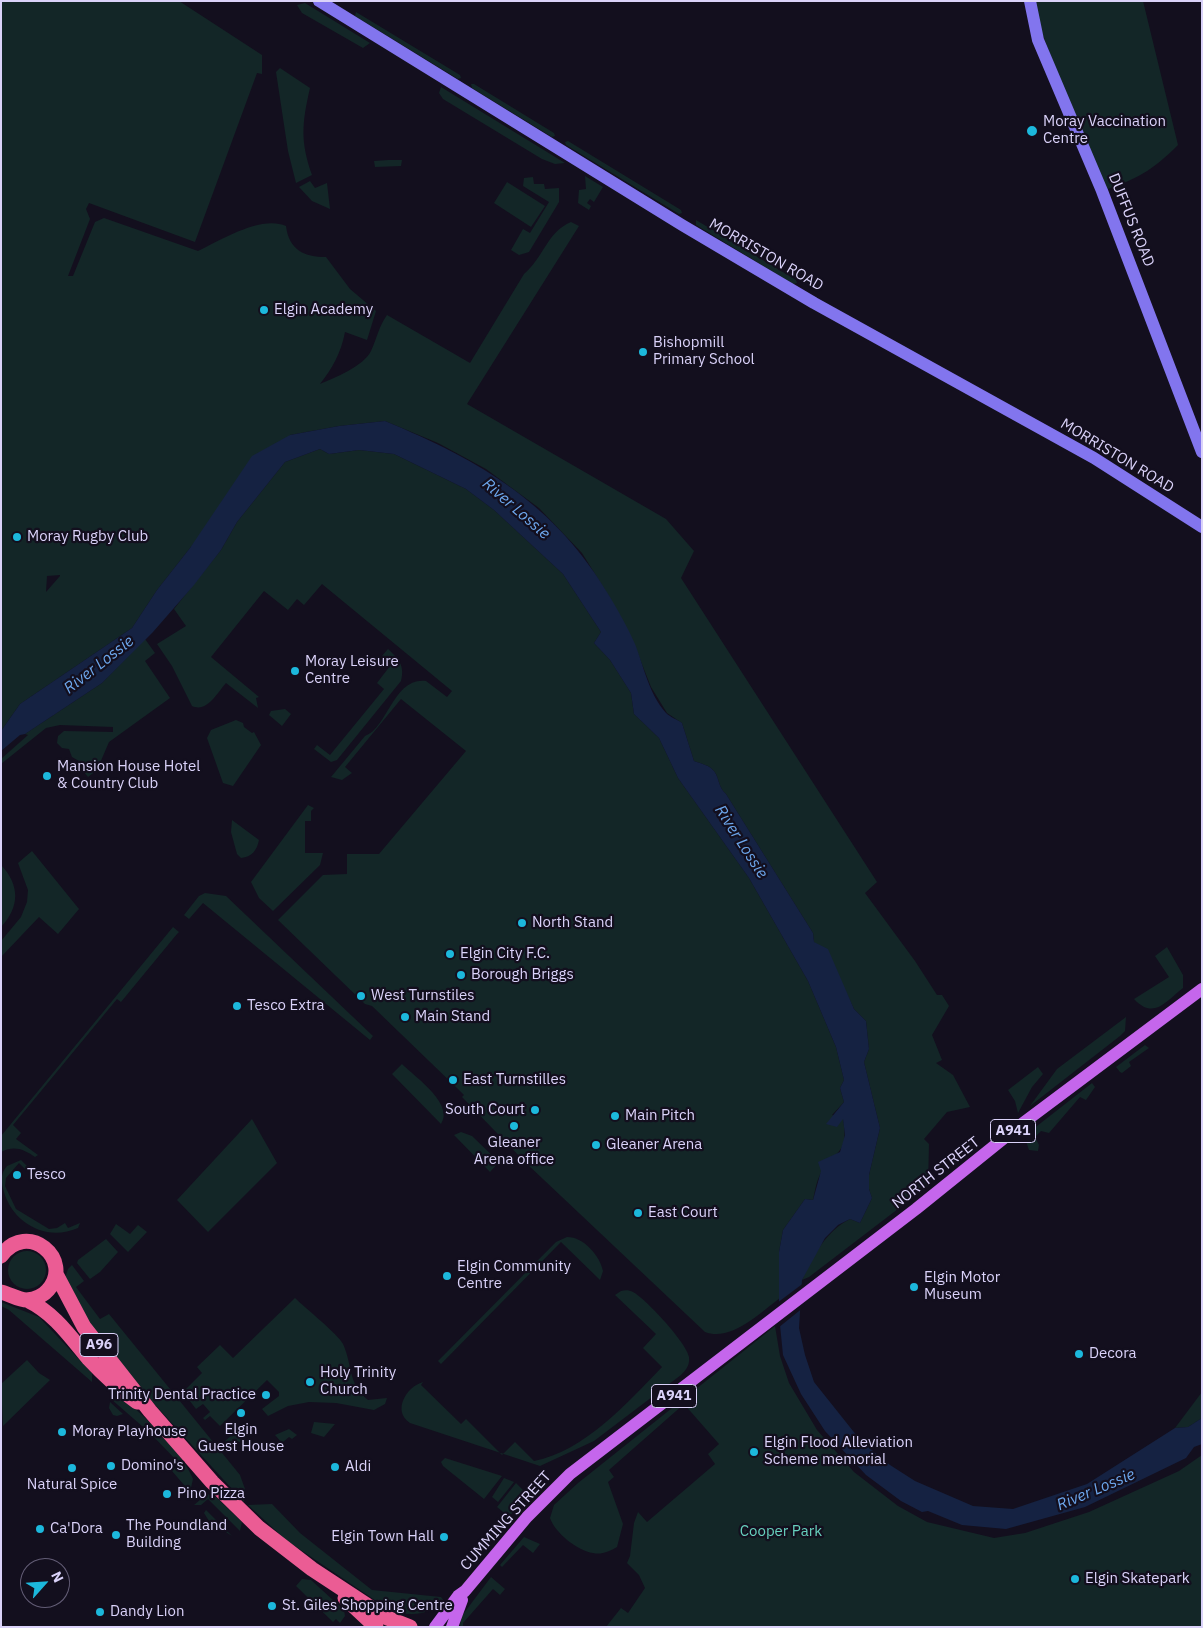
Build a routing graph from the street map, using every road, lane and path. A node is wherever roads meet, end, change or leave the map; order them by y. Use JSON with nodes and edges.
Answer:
{"nodes":[{"id":1,"x":318,"y":1,"type":"edge"},
{"id":2,"x":1030,"y":1,"type":"edge"},
{"id":3,"x":1202,"y":452,"type":"edge"},
{"id":4,"x":1202,"y":527,"type":"edge"},
{"id":5,"x":1202,"y":989,"type":"edge"},
{"id":6,"x":1,"y":1256,"type":"edge"},
{"id":7,"x":56,"y":1274,"type":"junction"},
{"id":8,"x":4,"y":1290,"type":"edge"},
{"id":9,"x":27,"y":1300,"type":"junction"},
{"id":10,"x":761,"y":1328,"type":"joint"},
{"id":11,"x":150,"y":1411,"type":"junction"},
{"id":12,"x":332,"y":1584,"type":"junction"},
{"id":13,"x":465,"y":1591,"type":"junction"},
{"id":14,"x":376,"y":1627,"type":"edge"},
{"id":15,"x":410,"y":1627,"type":"edge"},
{"id":16,"x":435,"y":1627,"type":"edge"},
{"id":17,"x":452,"y":1627,"type":"edge"}],
"edges":[{"from":1,"to":4,"type":"street","name":"MORRISTON ROAD"},
{"from":2,"to":3,"type":"street","name":"DUFFUS ROAD"},
{"from":5,"to":10,"type":"main road","name":"NORTH STREET","number":"A941"},
{"from":6,"to":7,"type":"highway","number":"A96"},
{"from":7,"to":9,"type":"highway"},
{"from":7,"to":11,"type":"highway","number":"A96"},
{"from":8,"to":9,"type":"highway","number":"A96"},
{"from":9,"to":11,"type":"highway","number":"A96"},
{"from":10,"to":13,"type":"main road","name":"CUMMING STREET","number":"A941"},
{"from":11,"to":12,"type":"highway","number":"A96"},
{"from":12,"to":14,"type":"highway","number":"A96"},
{"from":12,"to":15,"type":"highway","number":"A96"},
{"from":13,"to":16,"type":"main road","name":"CUMMING STREET","number":"A941"},
{"from":13,"to":17,"type":"main road","name":"CUMMING STREET","number":"A941"}]}
